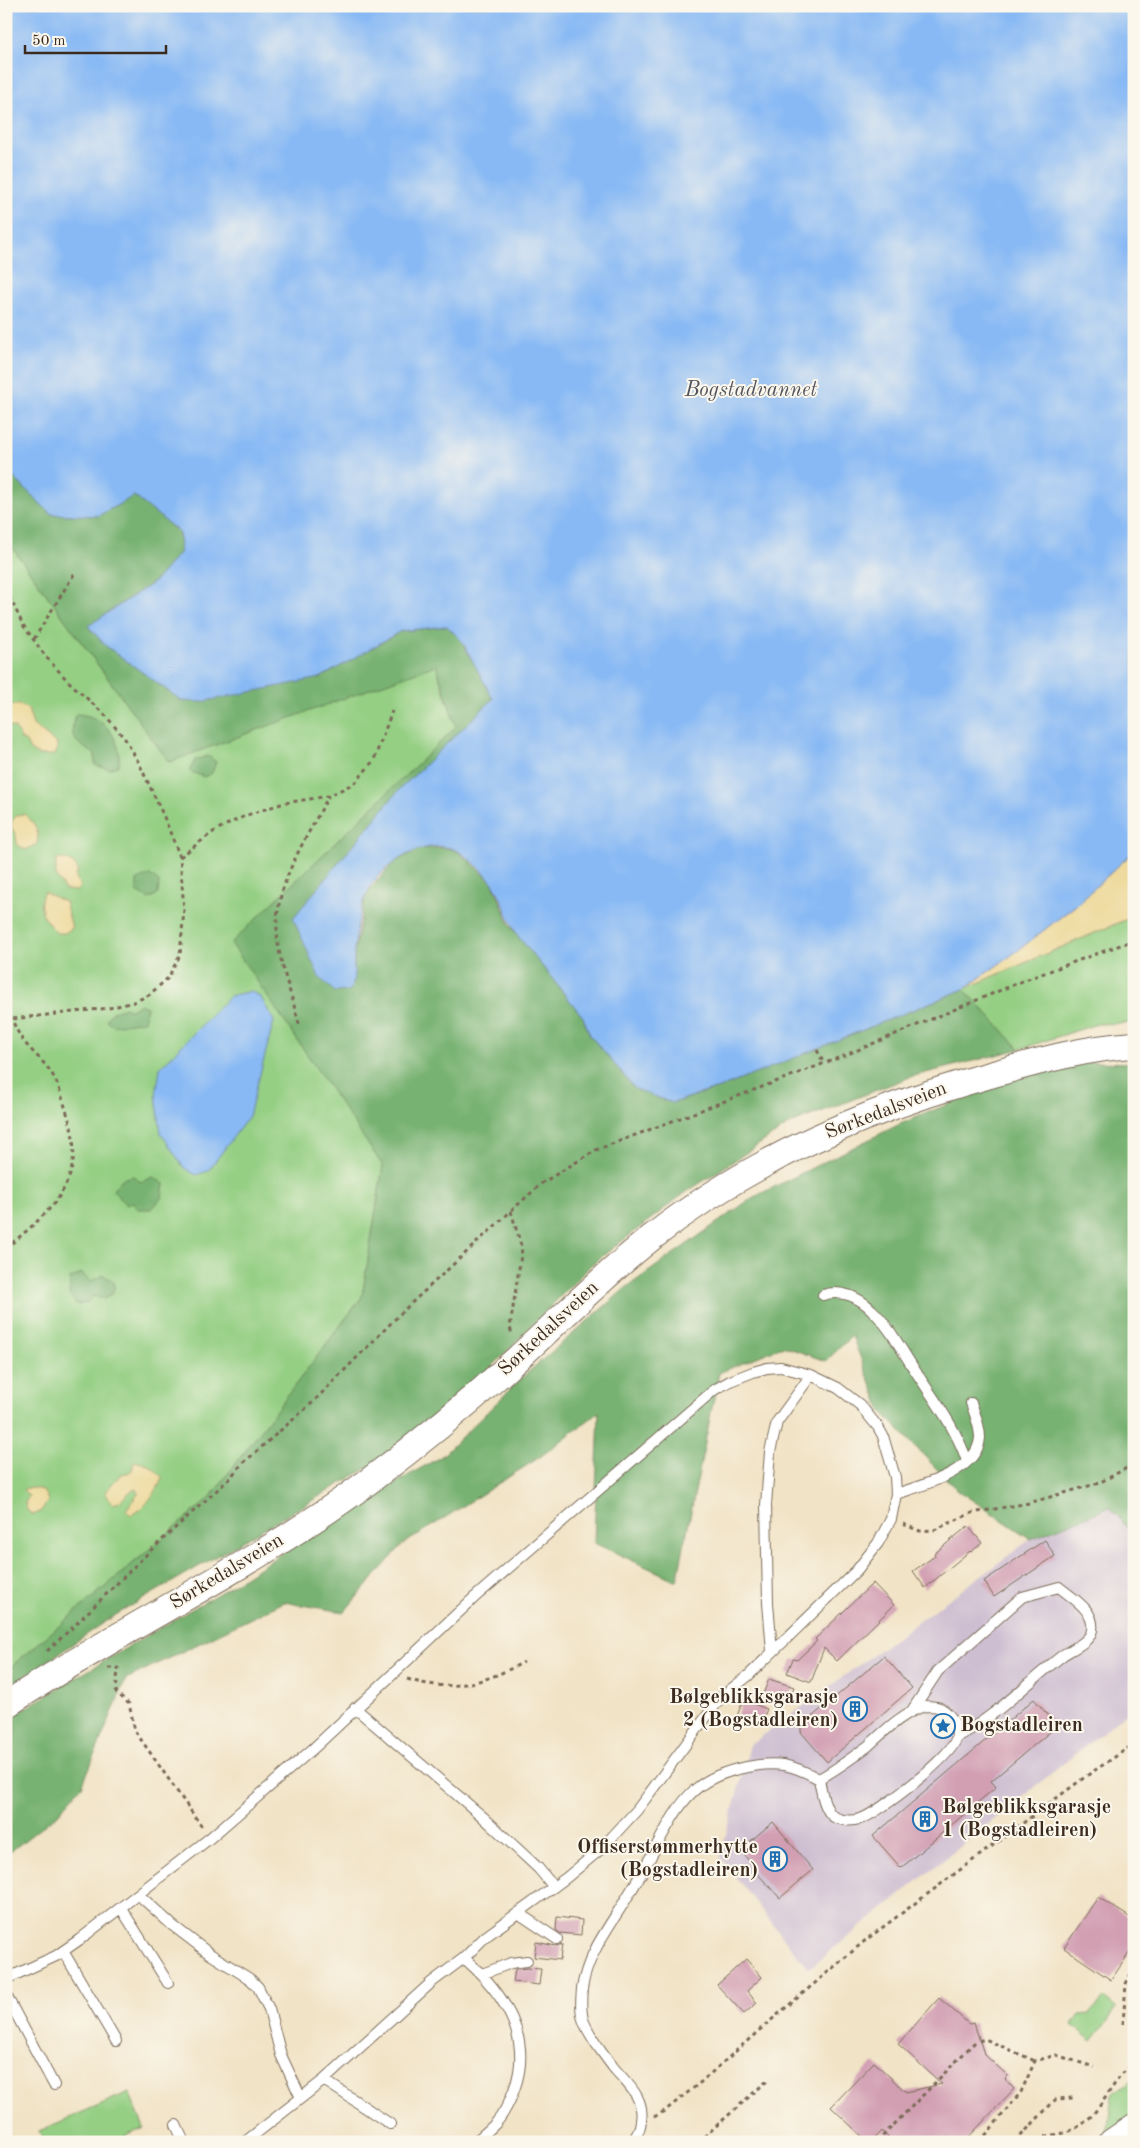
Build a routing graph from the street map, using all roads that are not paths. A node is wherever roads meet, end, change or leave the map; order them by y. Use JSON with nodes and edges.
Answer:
{"nodes":[{"id":1,"x":1134,"y":1045,"type":"edge"},
{"id":2,"x":823,"y":1294,"type":"dead end"},
{"id":3,"x":811,"y":1375,"type":"junction"},
{"id":4,"x":971,"y":1404,"type":"dead end"},
{"id":5,"x":967,"y":1462,"type":"junction"},
{"id":6,"x":896,"y":1494,"type":"junction"},
{"id":7,"x":772,"y":1651,"type":"junction"},
{"id":8,"x":6,"y":1705,"type":"edge"},
{"id":9,"x":356,"y":1708,"type":"junction"},
{"id":10,"x":914,"y":1709,"type":"junction"},
{"id":11,"x":957,"y":1737,"type":"junction"},
{"id":12,"x":819,"y":1779,"type":"junction"},
{"id":13,"x":554,"y":1887,"type":"junction"},
{"id":14,"x":138,"y":1895,"type":"junction"},
{"id":15,"x":121,"y":1908,"type":"junction"},
{"id":16,"x":518,"y":1913,"type":"junction"},
{"id":17,"x":557,"y":1939,"type":"dead end"},
{"id":18,"x":63,"y":1951,"type":"junction"},
{"id":19,"x":464,"y":1958,"type":"junction"},
{"id":20,"x":527,"y":1961,"type":"dead end"},
{"id":21,"x":482,"y":1974,"type":"junction"},
{"id":22,"x":6,"y":1979,"type":"edge"},
{"id":23,"x":168,"y":1983,"type":"dead end"},
{"id":24,"x":6,"y":1995,"type":"edge"},
{"id":25,"x":116,"y":2041,"type":"dead end"},
{"id":26,"x":324,"y":2080,"type":"junction"},
{"id":27,"x":54,"y":2085,"type":"dead end"},
{"id":28,"x":301,"y":2098,"type":"junction"},
{"id":29,"x":390,"y":2124,"type":"dead end"},
{"id":30,"x":176,"y":2125,"type":"dead end"},
{"id":31,"x":1134,"y":2127,"type":"edge"},
{"id":32,"x":184,"y":2142,"type":"edge"},
{"id":33,"x":245,"y":2142,"type":"edge"},
{"id":34,"x":475,"y":2142,"type":"edge"},
{"id":35,"x":632,"y":2142,"type":"edge"},
{"id":36,"x":1112,"y":2142,"type":"edge"}],
"edges":[{"from":1,"to":8,"type":"street","name":"Sørkedalsveien"},
{"from":2,"to":5,"type":"lane"},
{"from":3,"to":6,"type":"lane"},
{"from":3,"to":7,"type":"lane"},
{"from":3,"to":9,"type":"lane"},
{"from":4,"to":5,"type":"lane"},
{"from":5,"to":6,"type":"lane"},
{"from":6,"to":7,"type":"lane"},
{"from":7,"to":13,"type":"lane"},
{"from":9,"to":13,"type":"lane"},
{"from":9,"to":14,"type":"lane"},
{"from":10,"to":11,"type":"lane"},
{"from":10,"to":11,"type":"lane"},
{"from":10,"to":12,"type":"lane"},
{"from":11,"to":12,"type":"lane"},
{"from":12,"to":35,"type":"lane"},
{"from":13,"to":16,"type":"lane"},
{"from":14,"to":15,"type":"lane"},
{"from":14,"to":28,"type":"lane"},
{"from":15,"to":18,"type":"lane"},
{"from":15,"to":23,"type":"lane"},
{"from":16,"to":17,"type":"lane"},
{"from":16,"to":19,"type":"lane"},
{"from":18,"to":22,"type":"lane"},
{"from":18,"to":25,"type":"lane"},
{"from":19,"to":21,"type":"lane"},
{"from":19,"to":26,"type":"lane"},
{"from":20,"to":21,"type":"lane"},
{"from":21,"to":34,"type":"lane"},
{"from":24,"to":27,"type":"lane"},
{"from":26,"to":28,"type":"lane"},
{"from":26,"to":29,"type":"lane"},
{"from":28,"to":33,"type":"lane"},
{"from":30,"to":32,"type":"lane"},
{"from":31,"to":36,"type":"street"}]}
